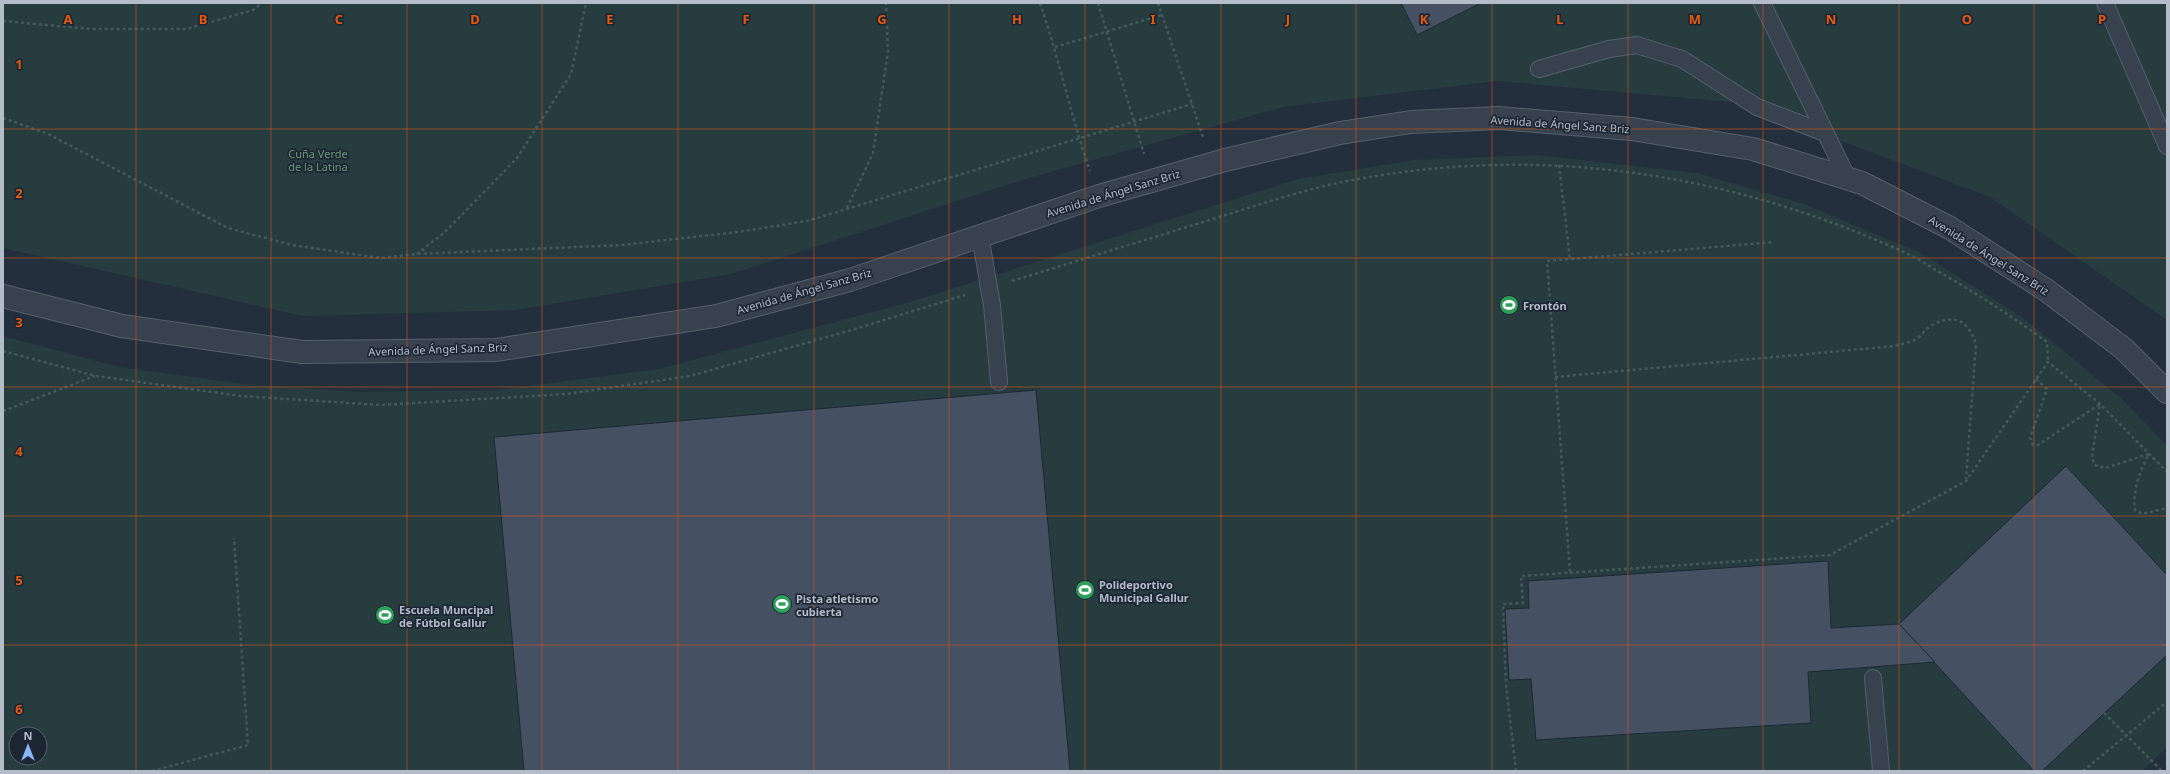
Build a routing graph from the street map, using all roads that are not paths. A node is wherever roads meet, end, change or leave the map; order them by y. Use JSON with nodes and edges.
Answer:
{"nodes":[{"id":1,"x":1762,"y":3,"type":"edge"},
{"id":2,"x":2105,"y":3,"type":"edge"},
{"id":3,"x":1539,"y":69,"type":"dead end"},
{"id":4,"x":1825,"y":133,"type":"junction"},
{"id":5,"x":2167,"y":146,"type":"edge"},
{"id":6,"x":1848,"y":179,"type":"junction"},
{"id":7,"x":980,"y":235,"type":"junction"},
{"id":8,"x":3,"y":296,"type":"edge"},
{"id":9,"x":999,"y":382,"type":"dead end"},
{"id":10,"x":2167,"y":392,"type":"edge"},
{"id":11,"x":1873,"y":678,"type":"dead end"},
{"id":12,"x":1881,"y":771,"type":"edge"}],
"edges":[{"from":1,"to":4,"type":"lane"},
{"from":2,"to":5,"type":"lane"},
{"from":3,"to":4,"type":"lane"},
{"from":4,"to":6,"type":"lane"},
{"from":6,"to":7,"type":"street","name":"Avenida de Ángel Sanz Briz"},
{"from":6,"to":10,"type":"street","name":"Avenida de Ángel Sanz Briz"},
{"from":7,"to":8,"type":"street","name":"Avenida de Ángel Sanz Briz"},
{"from":7,"to":9,"type":"lane"},
{"from":11,"to":12,"type":"lane"}]}
